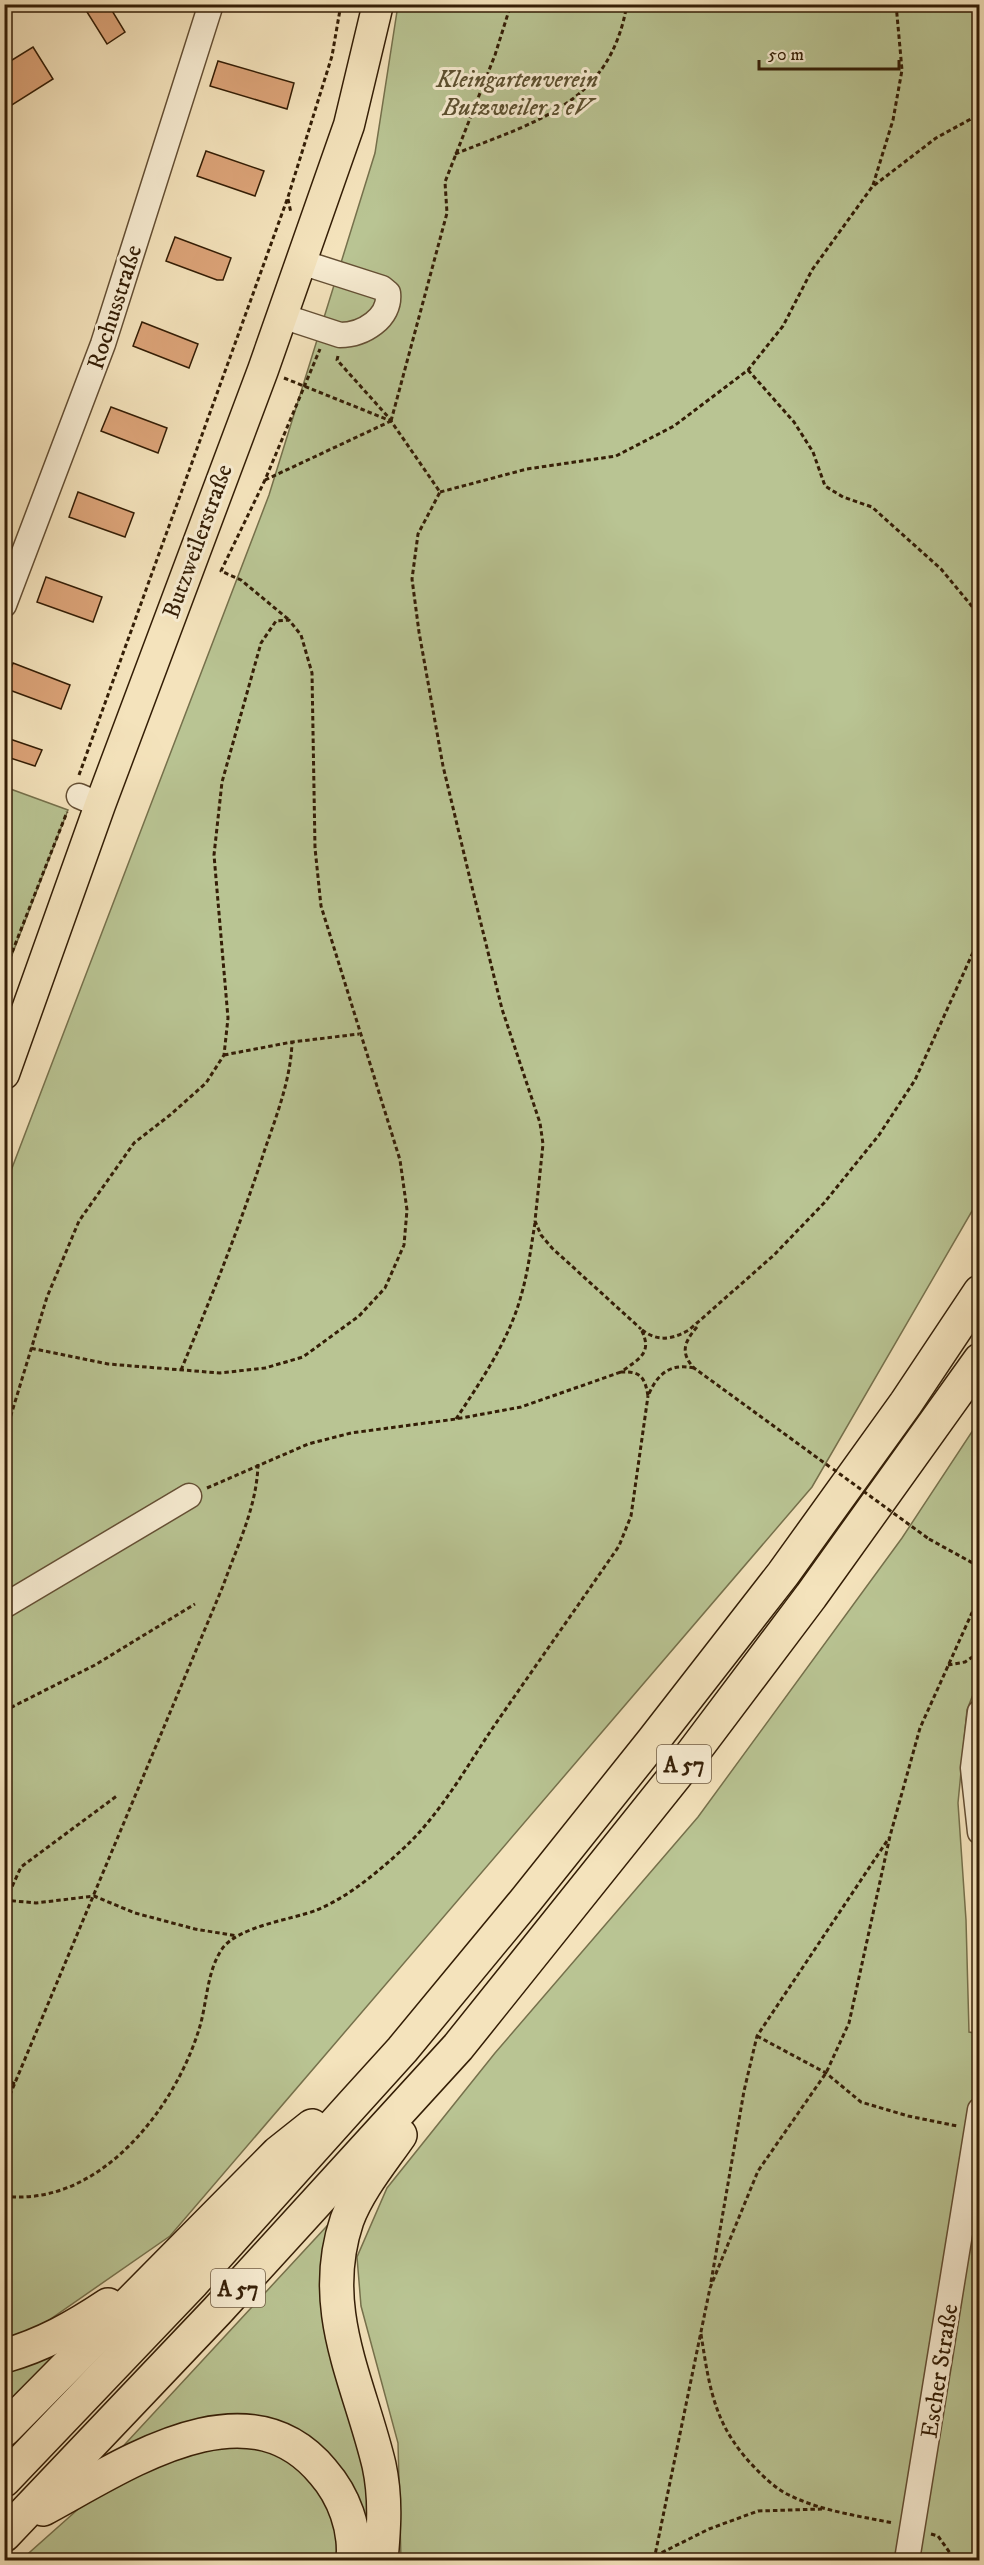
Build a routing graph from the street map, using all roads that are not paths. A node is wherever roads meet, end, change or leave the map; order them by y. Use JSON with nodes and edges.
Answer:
{"nodes":[{"id":1,"x":211,"y":4,"type":"edge"},
{"id":2,"x":378,"y":4,"type":"edge"},
{"id":3,"x":301,"y":262,"type":"junction"},
{"id":4,"x":282,"y":316,"type":"junction"},
{"id":5,"x":4,"y":605,"type":"edge"},
{"id":6,"x":4,"y":1074,"type":"edge"},
{"id":7,"x":980,"y":1292,"type":"edge"},
{"id":8,"x":980,"y":1360,"type":"edge"},
{"id":9,"x":189,"y":1496,"type":"road end"},
{"id":10,"x":4,"y":1606,"type":"edge"},
{"id":11,"x":980,"y":1712,"type":"edge"},
{"id":12,"x":980,"y":1832,"type":"edge"},
{"id":13,"x":458,"y":2047,"type":"junction"},
{"id":14,"x":353,"y":2104,"type":"junction"},
{"id":15,"x":978,"y":2120,"type":"edge"},
{"id":16,"x":174,"y":2260,"type":"junction"},
{"id":17,"x":4,"y":2356,"type":"edge"},
{"id":18,"x":4,"y":2430,"type":"edge"},
{"id":19,"x":4,"y":2480,"type":"edge"},
{"id":20,"x":10,"y":2529,"type":"edge"},
{"id":21,"x":353,"y":2560,"type":"edge"},
{"id":22,"x":381,"y":2560,"type":"edge"},
{"id":23,"x":907,"y":2560,"type":"edge"}],
"edges":[{"from":1,"to":5,"type":"street","name":"Rochusstraße"},
{"from":2,"to":3,"type":"main road","name":"Butzweilerstraße"},
{"from":3,"to":4,"type":"main road","name":"Butzweilerstraße"},
{"from":3,"to":4,"type":"street"},
{"from":4,"to":6,"type":"main road","name":"Butzweilerstraße"},
{"from":7,"to":14,"type":"highway","number":"A 57"},
{"from":8,"to":13,"type":"highway","number":"A 57"},
{"from":9,"to":10,"type":"street"},
{"from":11,"to":12,"type":"street"},
{"from":13,"to":20,"type":"highway","number":"A 57"},
{"from":13,"to":22,"type":"highway"},
{"from":14,"to":16,"type":"highway"},
{"from":14,"to":19,"type":"highway","number":"A 57"},
{"from":15,"to":23,"type":"street","name":"Escher Straße"},
{"from":16,"to":17,"type":"highway"},
{"from":16,"to":18,"type":"highway"},
{"from":20,"to":21,"type":"highway"}]}
